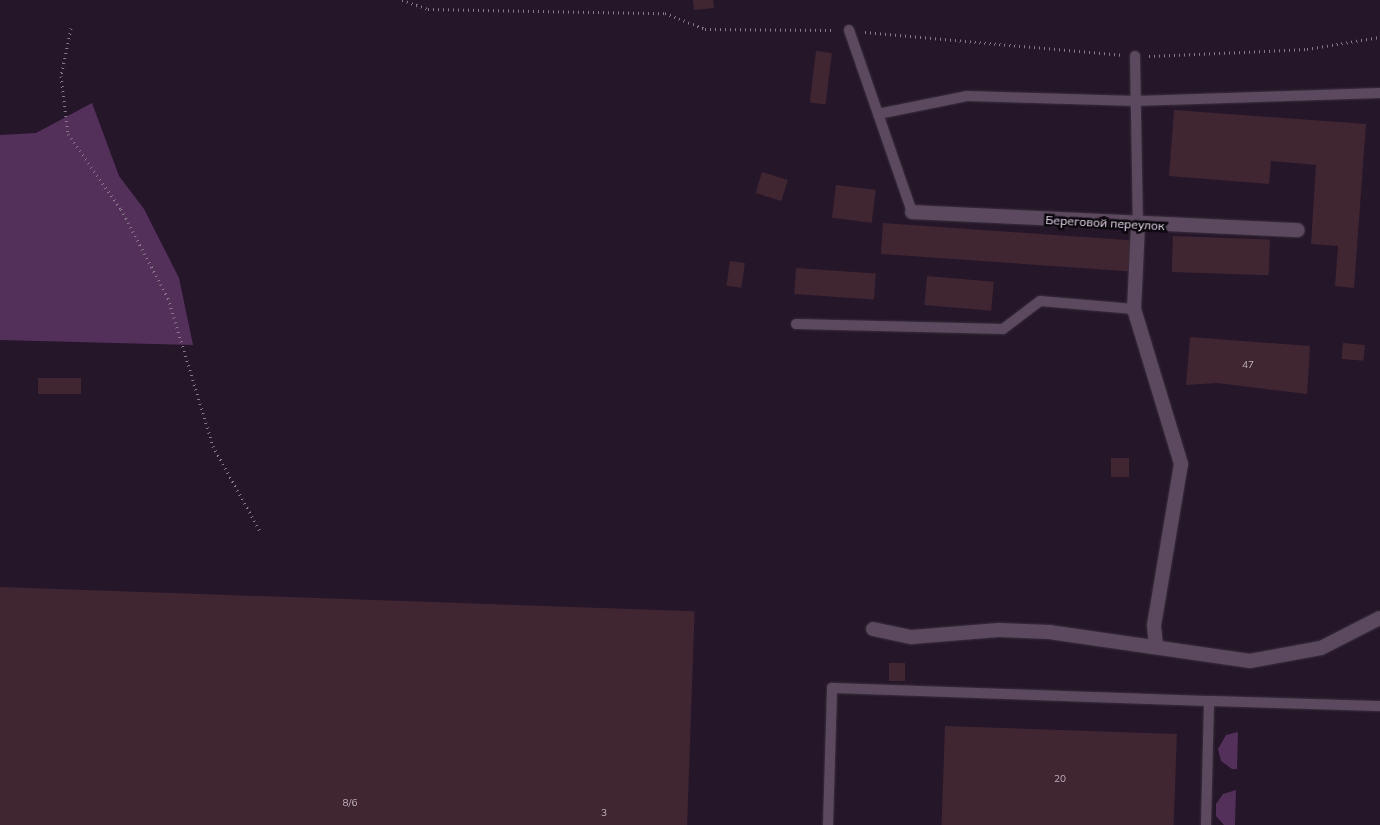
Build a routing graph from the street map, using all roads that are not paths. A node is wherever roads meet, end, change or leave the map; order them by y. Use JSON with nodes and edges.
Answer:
{"nodes":[{"id":1,"x":849,"y":30,"type":"road end"},
{"id":2,"x":1135,"y":56,"type":"road end"},
{"id":3,"x":1380,"y":93,"type":"edge"},
{"id":4,"x":1136,"y":101,"type":"junction"},
{"id":5,"x":878,"y":114,"type":"junction"},
{"id":6,"x":912,"y":212,"type":"joint"},
{"id":7,"x":1138,"y":225,"type":"junction"},
{"id":8,"x":1298,"y":230,"type":"dead end"},
{"id":9,"x":1134,"y":308,"type":"junction"},
{"id":10,"x":796,"y":324,"type":"dead end"},
{"id":11,"x":1380,"y":618,"type":"edge"},
{"id":12,"x":873,"y":629,"type":"dead end"},
{"id":13,"x":1156,"y":646,"type":"junction"},
{"id":14,"x":1208,"y":701,"type":"junction"},
{"id":15,"x":1380,"y":706,"type":"edge"},
{"id":16,"x":828,"y":825,"type":"edge"},
{"id":17,"x":1206,"y":825,"type":"edge"}],
"edges":[{"from":1,"to":5,"type":"lane"},
{"from":2,"to":4,"type":"lane"},
{"from":3,"to":4,"type":"lane"},
{"from":4,"to":5,"type":"lane"},
{"from":4,"to":7,"type":"lane"},
{"from":5,"to":6,"type":"lane"},
{"from":6,"to":7,"type":"street","name":"Береговой переулок"},
{"from":7,"to":8,"type":"street","name":"Береговой переулок"},
{"from":7,"to":9,"type":"street"},
{"from":9,"to":10,"type":"lane"},
{"from":9,"to":13,"type":"street"},
{"from":11,"to":13,"type":"street"},
{"from":12,"to":13,"type":"street"},
{"from":14,"to":15,"type":"lane"},
{"from":14,"to":16,"type":"lane"},
{"from":14,"to":17,"type":"lane"}]}
